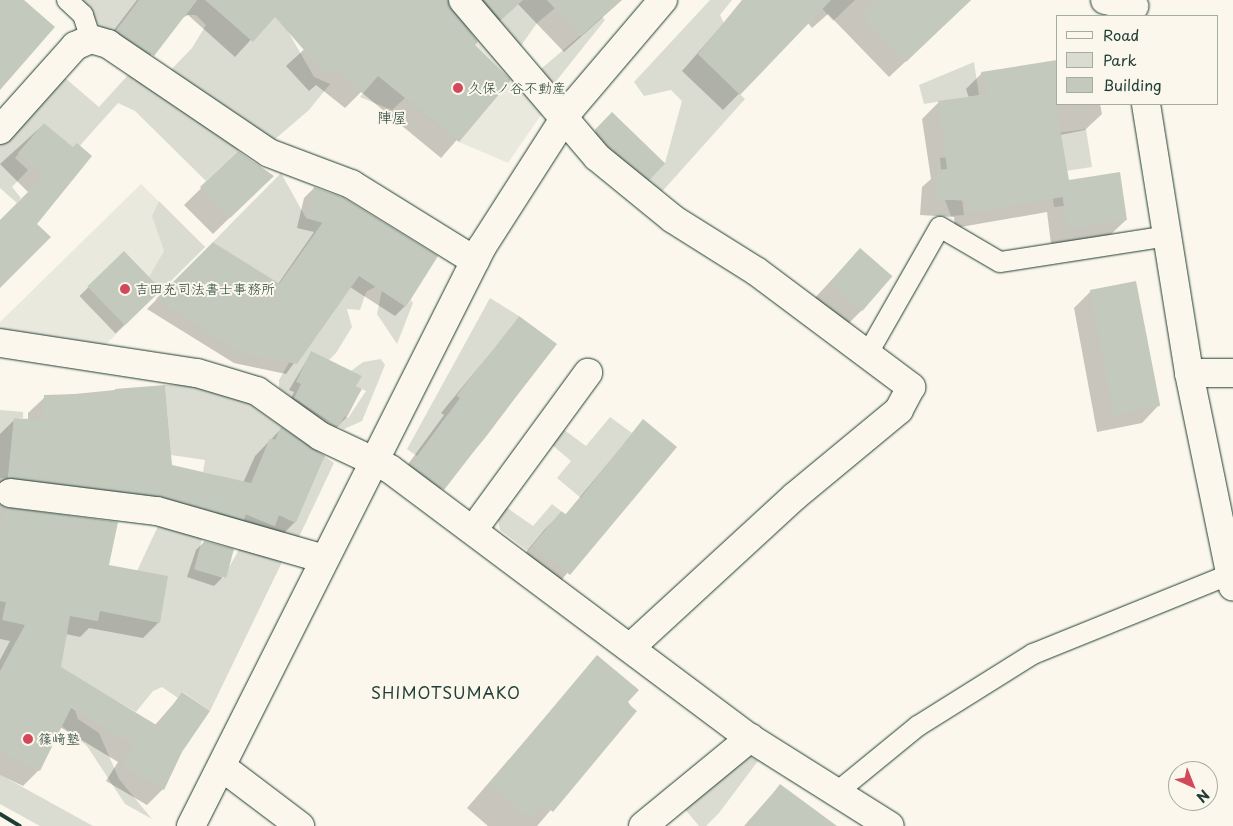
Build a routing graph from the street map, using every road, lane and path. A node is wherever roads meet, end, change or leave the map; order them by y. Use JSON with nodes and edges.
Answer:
{"nodes":[{"id":1,"x":67,"y":0,"type":"edge"},
{"id":2,"x":463,"y":0,"type":"edge"},
{"id":3,"x":663,"y":0,"type":"edge"},
{"id":4,"x":1105,"y":0,"type":"edge"},
{"id":5,"x":1134,"y":7,"type":"edge"},
{"id":6,"x":91,"y":40,"type":"junction"},
{"id":7,"x":1146,"y":105,"type":"edge"},
{"id":8,"x":564,"y":120,"type":"junction"},
{"id":9,"x":0,"y":130,"type":"edge"},
{"id":10,"x":1167,"y":236,"type":"junction"},
{"id":11,"x":475,"y":261,"type":"junction"},
{"id":12,"x":0,"y":343,"type":"edge"},
{"id":13,"x":868,"y":353,"type":"junction"},
{"id":14,"x":588,"y":373,"type":"dead end"},
{"id":15,"x":1190,"y":373,"type":"junction"},
{"id":16,"x":1233,"y":373,"type":"edge"},
{"id":17,"x":374,"y":459,"type":"junction"},
{"id":18,"x":10,"y":493,"type":"dead end"},
{"id":19,"x":472,"y":530,"type":"junction"},
{"id":20,"x":324,"y":559,"type":"junction"},
{"id":21,"x":1232,"y":580,"type":"edge"},
{"id":22,"x":632,"y":646,"type":"junction"},
{"id":23,"x":750,"y":738,"type":"junction"},
{"id":24,"x":222,"y":767,"type":"junction"},
{"id":25,"x":836,"y":793,"type":"junction"},
{"id":26,"x":191,"y":826,"type":"edge"},
{"id":27,"x":300,"y":826,"type":"edge"},
{"id":28,"x":643,"y":826,"type":"edge"},
{"id":29,"x":890,"y":826,"type":"edge"}],
"edges":[{"from":1,"to":6,"type":"lane"},
{"from":2,"to":8,"type":"street"},
{"from":3,"to":8,"type":"street"},
{"from":4,"to":5,"type":"street"},
{"from":6,"to":9,"type":"street"},
{"from":6,"to":11,"type":"street"},
{"from":7,"to":10,"type":"street"},
{"from":8,"to":11,"type":"street"},
{"from":8,"to":13,"type":"street"},
{"from":10,"to":13,"type":"lane"},
{"from":10,"to":15,"type":"street"},
{"from":11,"to":17,"type":"street"},
{"from":12,"to":17,"type":"street"},
{"from":13,"to":22,"type":"street"},
{"from":14,"to":19,"type":"street"},
{"from":15,"to":16,"type":"street"},
{"from":15,"to":21,"type":"street"},
{"from":17,"to":19,"type":"street"},
{"from":17,"to":20,"type":"street"},
{"from":18,"to":20,"type":"street"},
{"from":19,"to":22,"type":"street"},
{"from":20,"to":24,"type":"street"},
{"from":21,"to":25,"type":"lane"},
{"from":22,"to":23,"type":"street"},
{"from":23,"to":25,"type":"street"},
{"from":23,"to":28,"type":"street"},
{"from":24,"to":26,"type":"street"},
{"from":24,"to":27,"type":"street"},
{"from":25,"to":29,"type":"street"}]}
